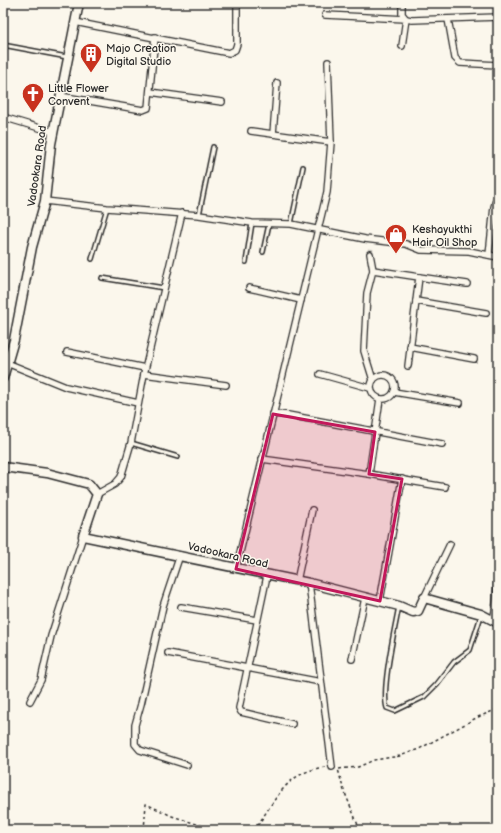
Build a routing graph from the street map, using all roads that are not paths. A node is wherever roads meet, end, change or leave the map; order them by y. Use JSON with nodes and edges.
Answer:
{"nodes":[{"id":1,"x":77,"y":3,"type":"edge"},
{"id":2,"x":237,"y":3,"type":"edge"},
{"id":3,"x":401,"y":3,"type":"edge"},
{"id":4,"x":325,"y":15,"type":"dead end"},
{"id":5,"x":498,"y":17,"type":"edge"},
{"id":6,"x":406,"y":19,"type":"junction"},
{"id":7,"x":448,"y":19,"type":"junction"},
{"id":8,"x":75,"y":22,"type":"junction"},
{"id":9,"x":155,"y":37,"type":"junction"},
{"id":10,"x":3,"y":45,"type":"edge"},
{"id":11,"x":402,"y":46,"type":"dead end"},
{"id":12,"x":68,"y":57,"type":"junction"},
{"id":13,"x":328,"y":62,"type":"dead end"},
{"id":14,"x":498,"y":65,"type":"edge"},
{"id":15,"x":277,"y":83,"type":"dead end"},
{"id":16,"x":150,"y":92,"type":"junction"},
{"id":17,"x":60,"y":96,"type":"junction"},
{"id":18,"x":222,"y":102,"type":"dead end"},
{"id":19,"x":3,"y":117,"type":"edge"},
{"id":20,"x":251,"y":131,"type":"dead end"},
{"id":21,"x":53,"y":132,"type":"junction"},
{"id":22,"x":273,"y":134,"type":"junction"},
{"id":23,"x":331,"y":142,"type":"junction"},
{"id":24,"x":213,"y":147,"type":"dead end"},
{"id":25,"x":303,"y":167,"type":"dead end"},
{"id":26,"x":498,"y":193,"type":"edge"},
{"id":27,"x":45,"y":201,"type":"junction"},
{"id":28,"x":496,"y":207,"type":"edge"},
{"id":29,"x":107,"y":208,"type":"junction"},
{"id":30,"x":182,"y":213,"type":"junction"},
{"id":31,"x":199,"y":215,"type":"junction"},
{"id":32,"x":252,"y":223,"type":"junction"},
{"id":33,"x":269,"y":224,"type":"junction"},
{"id":34,"x":291,"y":224,"type":"junction"},
{"id":35,"x":317,"y":228,"type":"junction"},
{"id":36,"x":263,"y":252,"type":"dead end"},
{"id":37,"x":370,"y":254,"type":"tunnel mouth"},
{"id":38,"x":489,"y":255,"type":"junction"},
{"id":39,"x":498,"y":257,"type":"edge"},
{"id":40,"x":92,"y":258,"type":"dead end"},
{"id":41,"x":246,"y":262,"type":"dead end"},
{"id":42,"x":372,"y":270,"type":"junction"},
{"id":43,"x":419,"y":277,"type":"junction"},
{"id":44,"x":102,"y":278,"type":"dead end"},
{"id":45,"x":467,"y":284,"type":"dead end"},
{"id":46,"x":164,"y":288,"type":"junction"},
{"id":47,"x":249,"y":288,"type":"dead end"},
{"id":48,"x":300,"y":300,"type":"junction"},
{"id":49,"x":416,"y":301,"type":"junction"},
{"id":50,"x":486,"y":313,"type":"dead end"},
{"id":51,"x":410,"y":347,"type":"junction"},
{"id":52,"x":67,"y":352,"type":"dead end"},
{"id":53,"x":474,"y":359,"type":"dead end"},
{"id":54,"x":7,"y":363,"type":"junction"},
{"id":55,"x":408,"y":366,"type":"dead end"},
{"id":56,"x":145,"y":371,"type":"junction"},
{"id":57,"x":320,"y":374,"type":"dead end"},
{"id":58,"x":3,"y":378,"type":"edge"},
{"id":59,"x":372,"y":380,"type":"junction"},
{"id":60,"x":226,"y":385,"type":"dead end"},
{"id":61,"x":370,"y":388,"type":"junction"},
{"id":62,"x":394,"y":392,"type":"junction"},
{"id":63,"x":380,"y":399,"type":"junction"},
{"id":64,"x":138,"y":403,"type":"junction"},
{"id":65,"x":460,"y":403,"type":"dead end"},
{"id":66,"x":273,"y":414,"type":"junction"},
{"id":67,"x":375,"y":432,"type":"junction"},
{"id":68,"x":131,"y":443,"type":"junction"},
{"id":69,"x":442,"y":444,"type":"dead end"},
{"id":70,"x":178,"y":457,"type":"dead end"},
{"id":71,"x":262,"y":459,"type":"junction"},
{"id":72,"x":3,"y":467,"type":"edge"},
{"id":73,"x":369,"y":474,"type":"junction"},
{"id":74,"x":402,"y":479,"type":"junction"},
{"id":75,"x":445,"y":487,"type":"dead end"},
{"id":76,"x":97,"y":494,"type":"junction"},
{"id":77,"x":312,"y":510,"type":"dead end"},
{"id":78,"x":83,"y":536,"type":"junction"},
{"id":79,"x":450,"y":544,"type":"dead end"},
{"id":80,"x":180,"y":555,"type":"junction"},
{"id":81,"x":236,"y":569,"type":"junction"},
{"id":82,"x":498,"y":571,"type":"edge"},
{"id":83,"x":267,"y":576,"type":"junction"},
{"id":84,"x":296,"y":581,"type":"junction"},
{"id":85,"x":308,"y":583,"type":"junction"},
{"id":86,"x":365,"y":598,"type":"junction"},
{"id":87,"x":424,"y":598,"type":"junction"},
{"id":88,"x":380,"y":601,"type":"junction"},
{"id":89,"x":399,"y":606,"type":"junction"},
{"id":90,"x":180,"y":607,"type":"dead end"},
{"id":91,"x":481,"y":614,"type":"junction"},
{"id":92,"x":258,"y":620,"type":"junction"},
{"id":93,"x":496,"y":621,"type":"edge"},
{"id":94,"x":168,"y":653,"type":"dead end"},
{"id":95,"x":352,"y":659,"type":"dead end"},
{"id":96,"x":247,"y":668,"type":"junction"},
{"id":97,"x":321,"y":682,"type":"junction"},
{"id":98,"x":30,"y":701,"type":"dead end"},
{"id":99,"x":292,"y":724,"type":"dead end"},
{"id":100,"x":187,"y":765,"type":"dead end"},
{"id":101,"x":335,"y":768,"type":"road end"}],
"edges":[{"from":1,"to":8,"type":"main road","name":"Vadookara Road"},
{"from":2,"to":9,"type":"street"},
{"from":3,"to":6,"type":"street"},
{"from":4,"to":6,"type":"street"},
{"from":5,"to":7,"type":"street"},
{"from":6,"to":7,"type":"street"},
{"from":6,"to":11,"type":"street"},
{"from":7,"to":14,"type":"street"},
{"from":8,"to":9,"type":"street"},
{"from":8,"to":12,"type":"main road","name":"Vadookara Road"},
{"from":9,"to":16,"type":"street"},
{"from":10,"to":12,"type":"lane"},
{"from":12,"to":17,"type":"main road","name":"Vadookara Road"},
{"from":13,"to":23,"type":"street"},
{"from":15,"to":22,"type":"street"},
{"from":16,"to":17,"type":"street"},
{"from":16,"to":18,"type":"street"},
{"from":17,"to":21,"type":"main road","name":"Vadookara Road"},
{"from":19,"to":21,"type":"street"},
{"from":20,"to":22,"type":"street"},
{"from":21,"to":27,"type":"main road","name":"Vadookara Road"},
{"from":22,"to":23,"type":"street"},
{"from":23,"to":35,"type":"street"},
{"from":24,"to":31,"type":"lane"},
{"from":25,"to":34,"type":"lane"},
{"from":26,"to":28,"type":"street"},
{"from":27,"to":29,"type":"street"},
{"from":27,"to":54,"type":"main road","name":"Vadookara Road"},
{"from":28,"to":38,"type":"street"},
{"from":29,"to":30,"type":"street"},
{"from":29,"to":40,"type":"lane"},
{"from":30,"to":31,"type":"street"},
{"from":30,"to":46,"type":"street"},
{"from":31,"to":32,"type":"street"},
{"from":32,"to":33,"type":"street"},
{"from":32,"to":41,"type":"lane"},
{"from":33,"to":34,"type":"street"},
{"from":33,"to":36,"type":"lane"},
{"from":34,"to":35,"type":"street"},
{"from":35,"to":38,"type":"street"},
{"from":35,"to":48,"type":"street"},
{"from":37,"to":42,"type":"street"},
{"from":38,"to":39,"type":"street"},
{"from":42,"to":43,"type":"street"},
{"from":42,"to":59,"type":"street"},
{"from":43,"to":45,"type":"street"},
{"from":43,"to":49,"type":"street"},
{"from":44,"to":46,"type":"lane"},
{"from":46,"to":56,"type":"street"},
{"from":47,"to":48,"type":"street"},
{"from":48,"to":66,"type":"street"},
{"from":49,"to":50,"type":"street"},
{"from":49,"to":51,"type":"street"},
{"from":51,"to":53,"type":"street"},
{"from":51,"to":55,"type":"street"},
{"from":52,"to":56,"type":"street"},
{"from":54,"to":58,"type":"main road","name":"Vadookara Road"},
{"from":54,"to":64,"type":"street"},
{"from":56,"to":60,"type":"street"},
{"from":56,"to":64,"type":"street"},
{"from":57,"to":61,"type":"street"},
{"from":59,"to":61,"type":"street"},
{"from":59,"to":62,"type":"street"},
{"from":61,"to":63,"type":"street"},
{"from":62,"to":63,"type":"street"},
{"from":62,"to":65,"type":"street"},
{"from":63,"to":67,"type":"street"},
{"from":64,"to":68,"type":"street"},
{"from":66,"to":67,"type":"street"},
{"from":66,"to":71,"type":"street"},
{"from":67,"to":69,"type":"street"},
{"from":67,"to":73,"type":"street"},
{"from":68,"to":70,"type":"lane"},
{"from":68,"to":76,"type":"street"},
{"from":71,"to":73,"type":"street"},
{"from":71,"to":81,"type":"street"},
{"from":72,"to":76,"type":"main road"},
{"from":73,"to":74,"type":"street"},
{"from":74,"to":75,"type":"street"},
{"from":74,"to":88,"type":"street"},
{"from":76,"to":78,"type":"main road"},
{"from":77,"to":84,"type":"street"},
{"from":78,"to":80,"type":"main road","name":"Vadookara Road"},
{"from":78,"to":98,"type":"street"},
{"from":79,"to":87,"type":"street"},
{"from":80,"to":81,"type":"main road","name":"Vadookara Road"},
{"from":80,"to":100,"type":"street"},
{"from":81,"to":83,"type":"main road","name":"Vadookara Road"},
{"from":82,"to":93,"type":"street"},
{"from":83,"to":84,"type":"main road","name":"Vadookara Road"},
{"from":83,"to":92,"type":"street"},
{"from":84,"to":85,"type":"main road","name":"Vadookara Road"},
{"from":85,"to":86,"type":"main road","name":"Vadookara Road"},
{"from":85,"to":97,"type":"street"},
{"from":86,"to":88,"type":"main road","name":"Vadookara Road"},
{"from":86,"to":95,"type":"street"},
{"from":87,"to":89,"type":"main road","name":"Vadookara Road"},
{"from":87,"to":91,"type":"main road"},
{"from":88,"to":89,"type":"main road","name":"Vadookara Road"},
{"from":89,"to":91,"type":"lane"},
{"from":90,"to":92,"type":"street"},
{"from":91,"to":93,"type":"main road"},
{"from":92,"to":96,"type":"street"},
{"from":94,"to":96,"type":"street"},
{"from":96,"to":97,"type":"street"},
{"from":96,"to":99,"type":"street"},
{"from":97,"to":101,"type":"street"}]}
